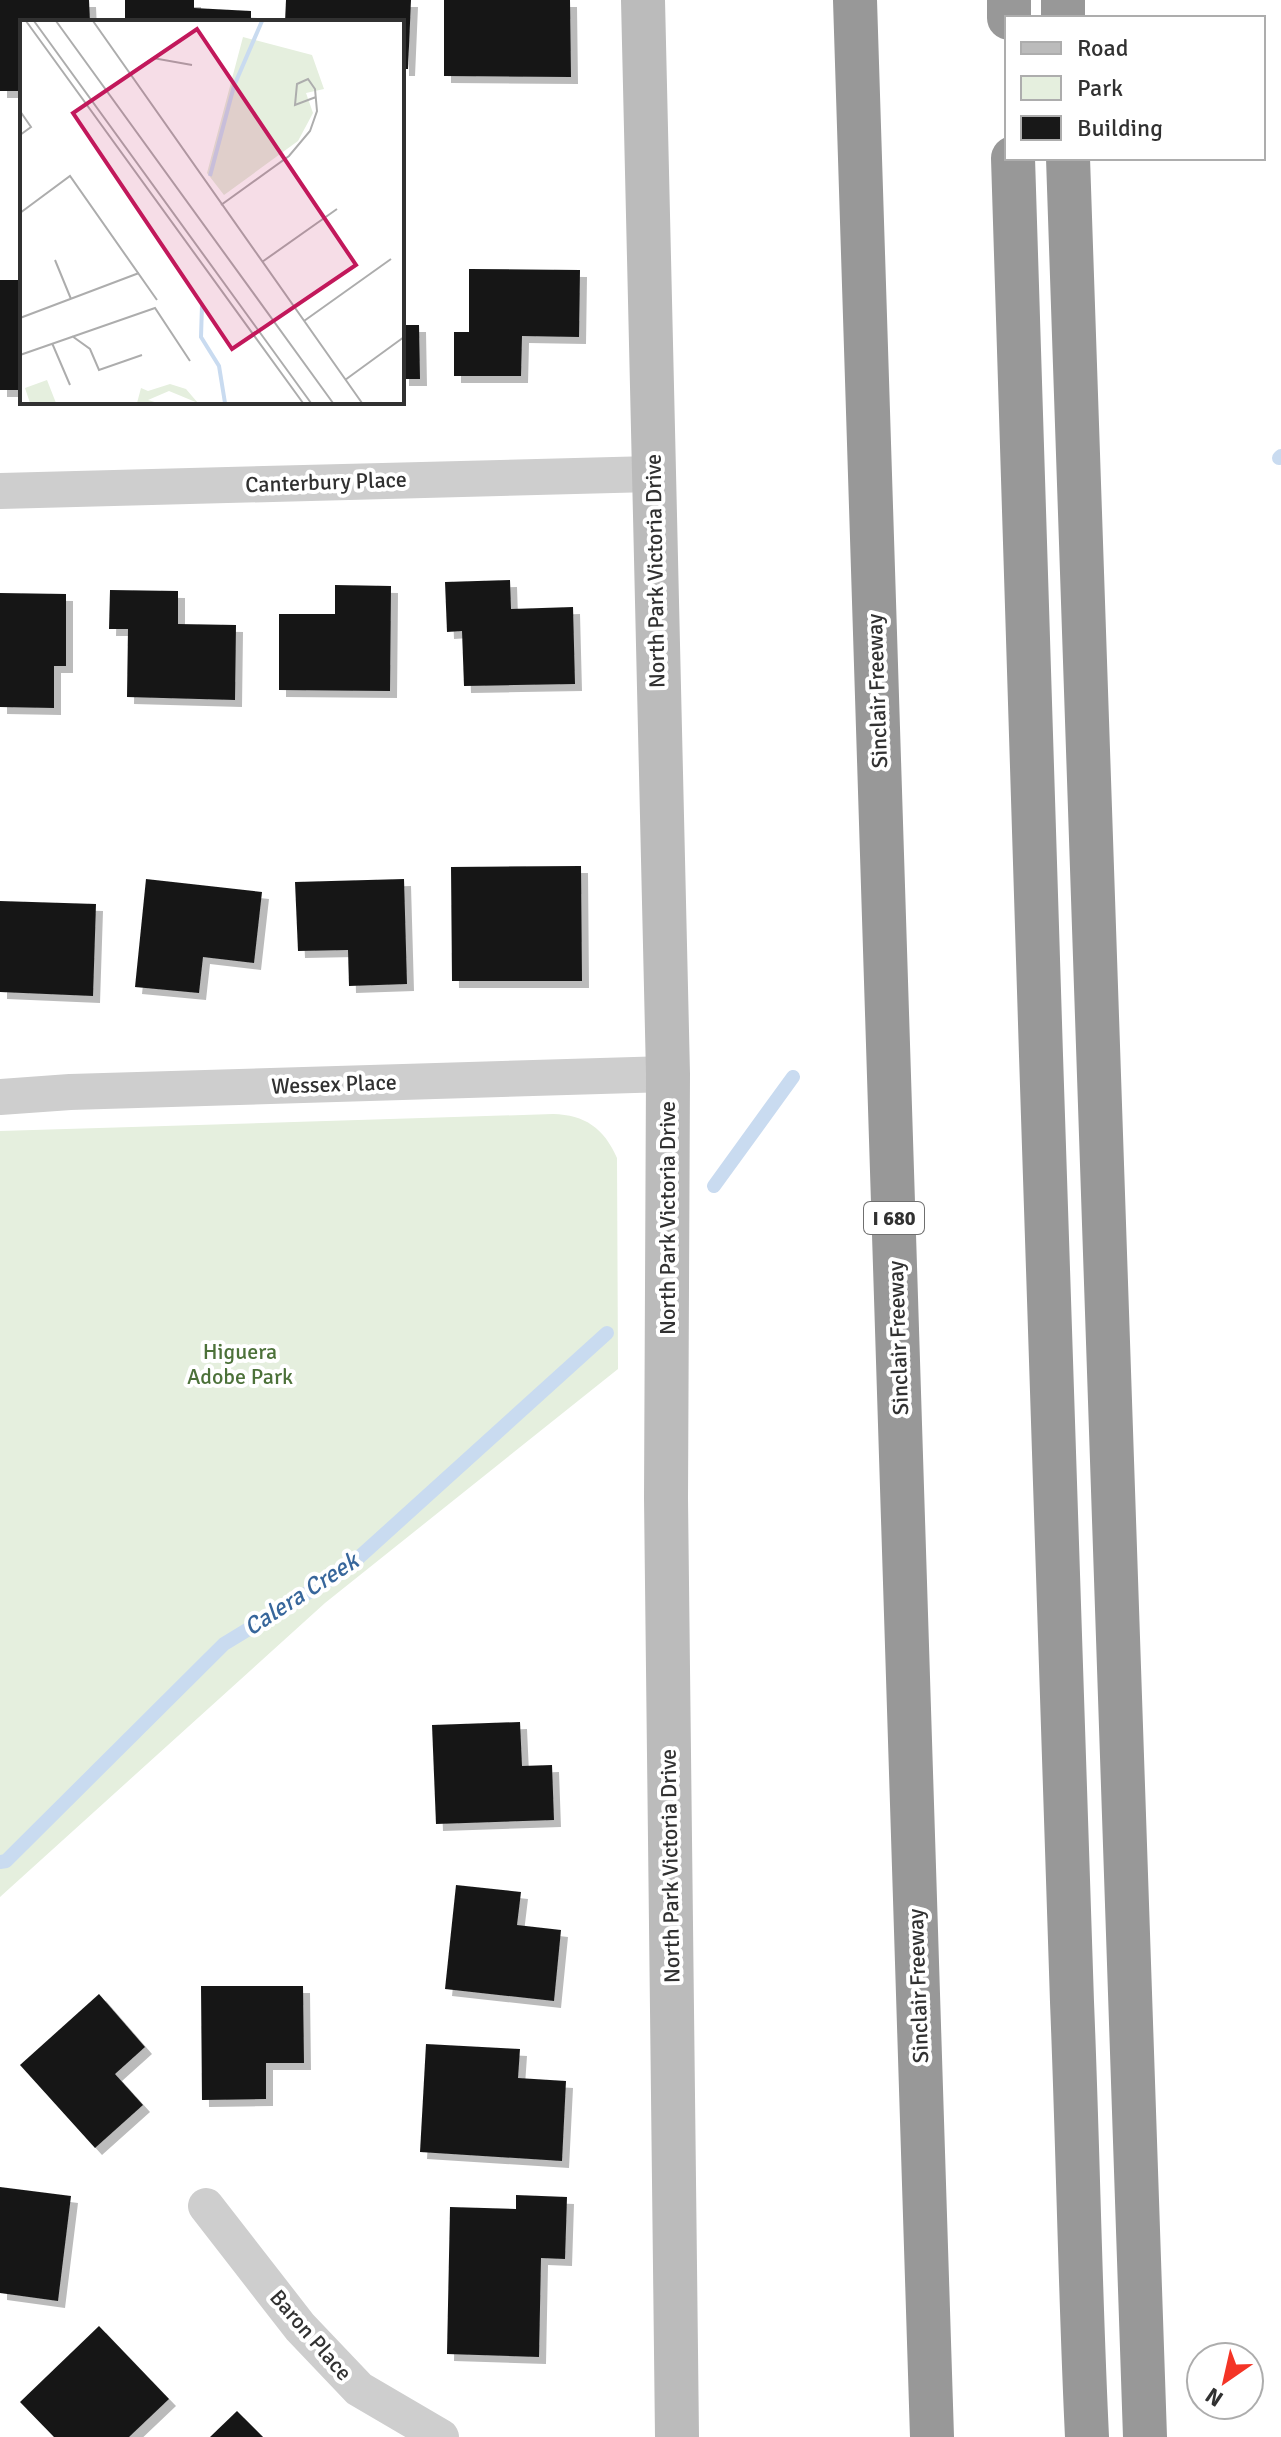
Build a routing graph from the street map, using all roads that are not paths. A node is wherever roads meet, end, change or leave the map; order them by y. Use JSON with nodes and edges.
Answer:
{"nodes":[{"id":1,"x":643,"y":0,"type":"edge"},
{"id":2,"x":855,"y":0,"type":"edge"},
{"id":3,"x":1013,"y":160,"type":"edge"},
{"id":4,"x":1068,"y":160,"type":"edge"},
{"id":5,"x":652,"y":474,"type":"junction"},
{"id":6,"x":0,"y":491,"type":"edge"},
{"id":7,"x":668,"y":1074,"type":"junction"},
{"id":8,"x":0,"y":1097,"type":"edge"},
{"id":9,"x":206,"y":2206,"type":"dead end"},
{"id":10,"x":441,"y":2437,"type":"edge"},
{"id":11,"x":677,"y":2437,"type":"edge"},
{"id":12,"x":932,"y":2437,"type":"edge"},
{"id":13,"x":1087,"y":2437,"type":"edge"},
{"id":14,"x":1145,"y":2437,"type":"edge"}],
"edges":[{"from":1,"to":5,"type":"street","name":"North Park Victoria Drive"},
{"from":2,"to":12,"type":"highway","name":"Sinclair Freeway","number":"I 680"},
{"from":3,"to":13,"type":"highway"},
{"from":4,"to":14,"type":"highway"},
{"from":5,"to":6,"type":"street","name":"Canterbury Place"},
{"from":5,"to":7,"type":"street","name":"North Park Victoria Drive"},
{"from":7,"to":8,"type":"street","name":"Wessex Place"},
{"from":7,"to":11,"type":"street","name":"North Park Victoria Drive"},
{"from":9,"to":10,"type":"street","name":"Baron Place"}]}
